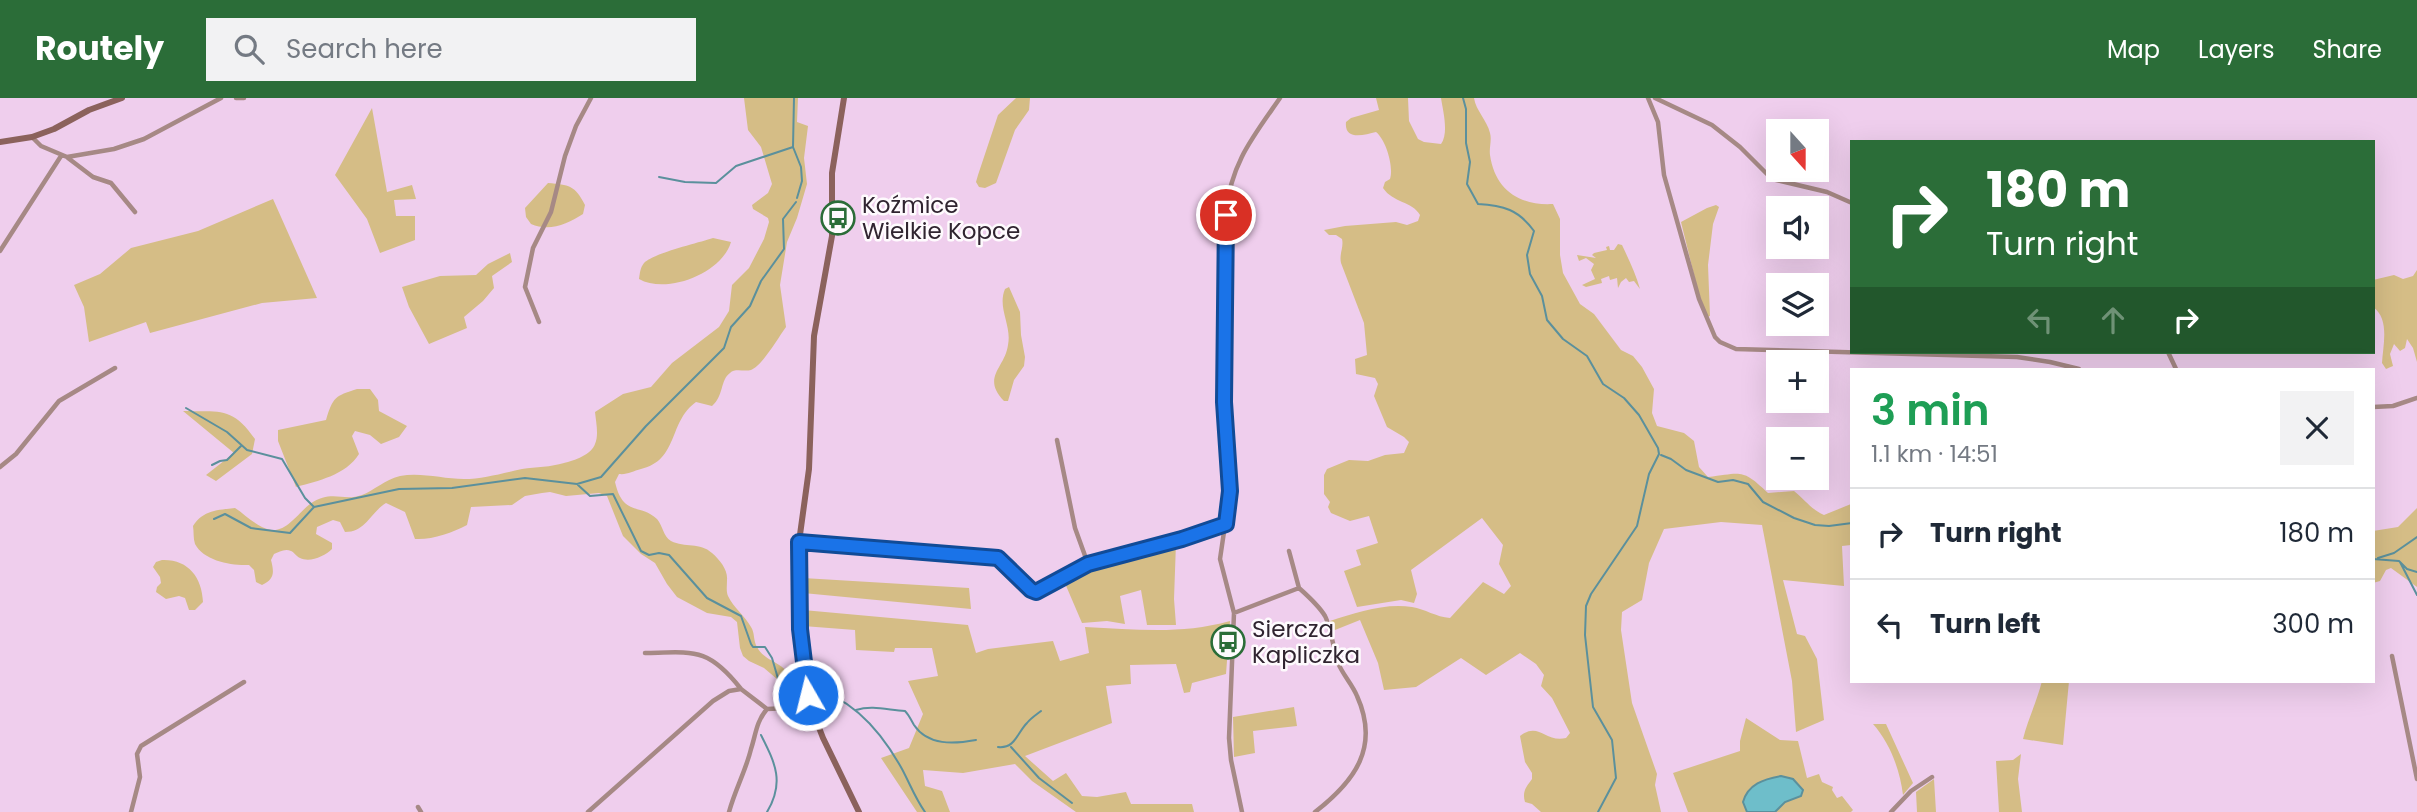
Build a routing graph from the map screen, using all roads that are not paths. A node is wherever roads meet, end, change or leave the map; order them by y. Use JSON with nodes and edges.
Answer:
{"nodes":[{"id":1,"x":122,"y":98,"type":"edge"},
{"id":2,"x":221,"y":98,"type":"edge"},
{"id":3,"x":236,"y":98,"type":"edge"},
{"id":4,"x":244,"y":98,"type":"edge"},
{"id":5,"x":591,"y":98,"type":"edge"},
{"id":6,"x":844,"y":98,"type":"edge"},
{"id":7,"x":1280,"y":98,"type":"edge"},
{"id":8,"x":1648,"y":98,"type":"edge"},
{"id":9,"x":1655,"y":98,"type":"edge"},
{"id":10,"x":32,"y":136,"type":"junction"},
{"id":11,"x":0,"y":142,"type":"edge"},
{"id":12,"x":61,"y":156,"type":"junction"},
{"id":13,"x":67,"y":158,"type":"junction"},
{"id":14,"x":1850,"y":202,"type":"edge"},
{"id":15,"x":135,"y":212,"type":"dead end"},
{"id":16,"x":0,"y":251,"type":"edge"},
{"id":17,"x":540,"y":322,"type":"dead end"},
{"id":18,"x":1850,"y":353,"type":"edge"},
{"id":19,"x":1871,"y":354,"type":"edge"},
{"id":20,"x":115,"y":368,"type":"dead end"},
{"id":21,"x":2074,"y":368,"type":"edge"},
{"id":22,"x":2417,"y":398,"type":"edge"},
{"id":23,"x":2375,"y":407,"type":"edge"},
{"id":24,"x":1057,"y":440,"type":"dead end"},
{"id":25,"x":0,"y":467,"type":"edge"},
{"id":26,"x":1226,"y":524,"type":"junction"},
{"id":27,"x":799,"y":542,"type":"junction"},
{"id":28,"x":1289,"y":551,"type":"dead end"},
{"id":29,"x":1088,"y":564,"type":"junction"},
{"id":30,"x":1299,"y":588,"type":"junction"},
{"id":31,"x":1234,"y":613,"type":"junction"},
{"id":32,"x":645,"y":653,"type":"dead end"},
{"id":33,"x":2392,"y":656,"type":"dead end"},
{"id":34,"x":244,"y":682,"type":"dead end"},
{"id":35,"x":741,"y":689,"type":"junction"},
{"id":36,"x":811,"y":707,"type":"junction"},
{"id":37,"x":767,"y":709,"type":"junction"},
{"id":38,"x":1932,"y":777,"type":"dead end"},
{"id":39,"x":2417,"y":779,"type":"edge"},
{"id":40,"x":131,"y":812,"type":"edge"},
{"id":41,"x":588,"y":812,"type":"edge"},
{"id":42,"x":729,"y":812,"type":"edge"},
{"id":43,"x":859,"y":812,"type":"edge"},
{"id":44,"x":1242,"y":812,"type":"edge"},
{"id":45,"x":1315,"y":812,"type":"edge"},
{"id":46,"x":1891,"y":812,"type":"edge"}],
"edges":[{"from":1,"to":10,"type":"street"},
{"from":2,"to":13,"type":"street"},
{"from":3,"to":4,"type":"street"},
{"from":5,"to":17,"type":"street"},
{"from":6,"to":27,"type":"street"},
{"from":7,"to":26,"type":"street"},
{"from":8,"to":18,"type":"street"},
{"from":9,"to":14,"type":"street"},
{"from":10,"to":11,"type":"street"},
{"from":10,"to":12,"type":"street"},
{"from":12,"to":13,"type":"street"},
{"from":12,"to":16,"type":"street"},
{"from":13,"to":15,"type":"street"},
{"from":19,"to":21,"type":"street"},
{"from":20,"to":25,"type":"street"},
{"from":22,"to":23,"type":"street"},
{"from":24,"to":29,"type":"street"},
{"from":26,"to":29,"type":"street"},
{"from":26,"to":31,"type":"street"},
{"from":27,"to":29,"type":"street"},
{"from":27,"to":36,"type":"street"},
{"from":28,"to":30,"type":"street"},
{"from":30,"to":31,"type":"street"},
{"from":30,"to":45,"type":"street"},
{"from":31,"to":44,"type":"street"},
{"from":32,"to":35,"type":"street"},
{"from":33,"to":39,"type":"street"},
{"from":34,"to":40,"type":"street"},
{"from":35,"to":37,"type":"street"},
{"from":35,"to":41,"type":"street"},
{"from":36,"to":37,"type":"street"},
{"from":36,"to":43,"type":"street"},
{"from":37,"to":42,"type":"street"},
{"from":38,"to":46,"type":"street"}]}
